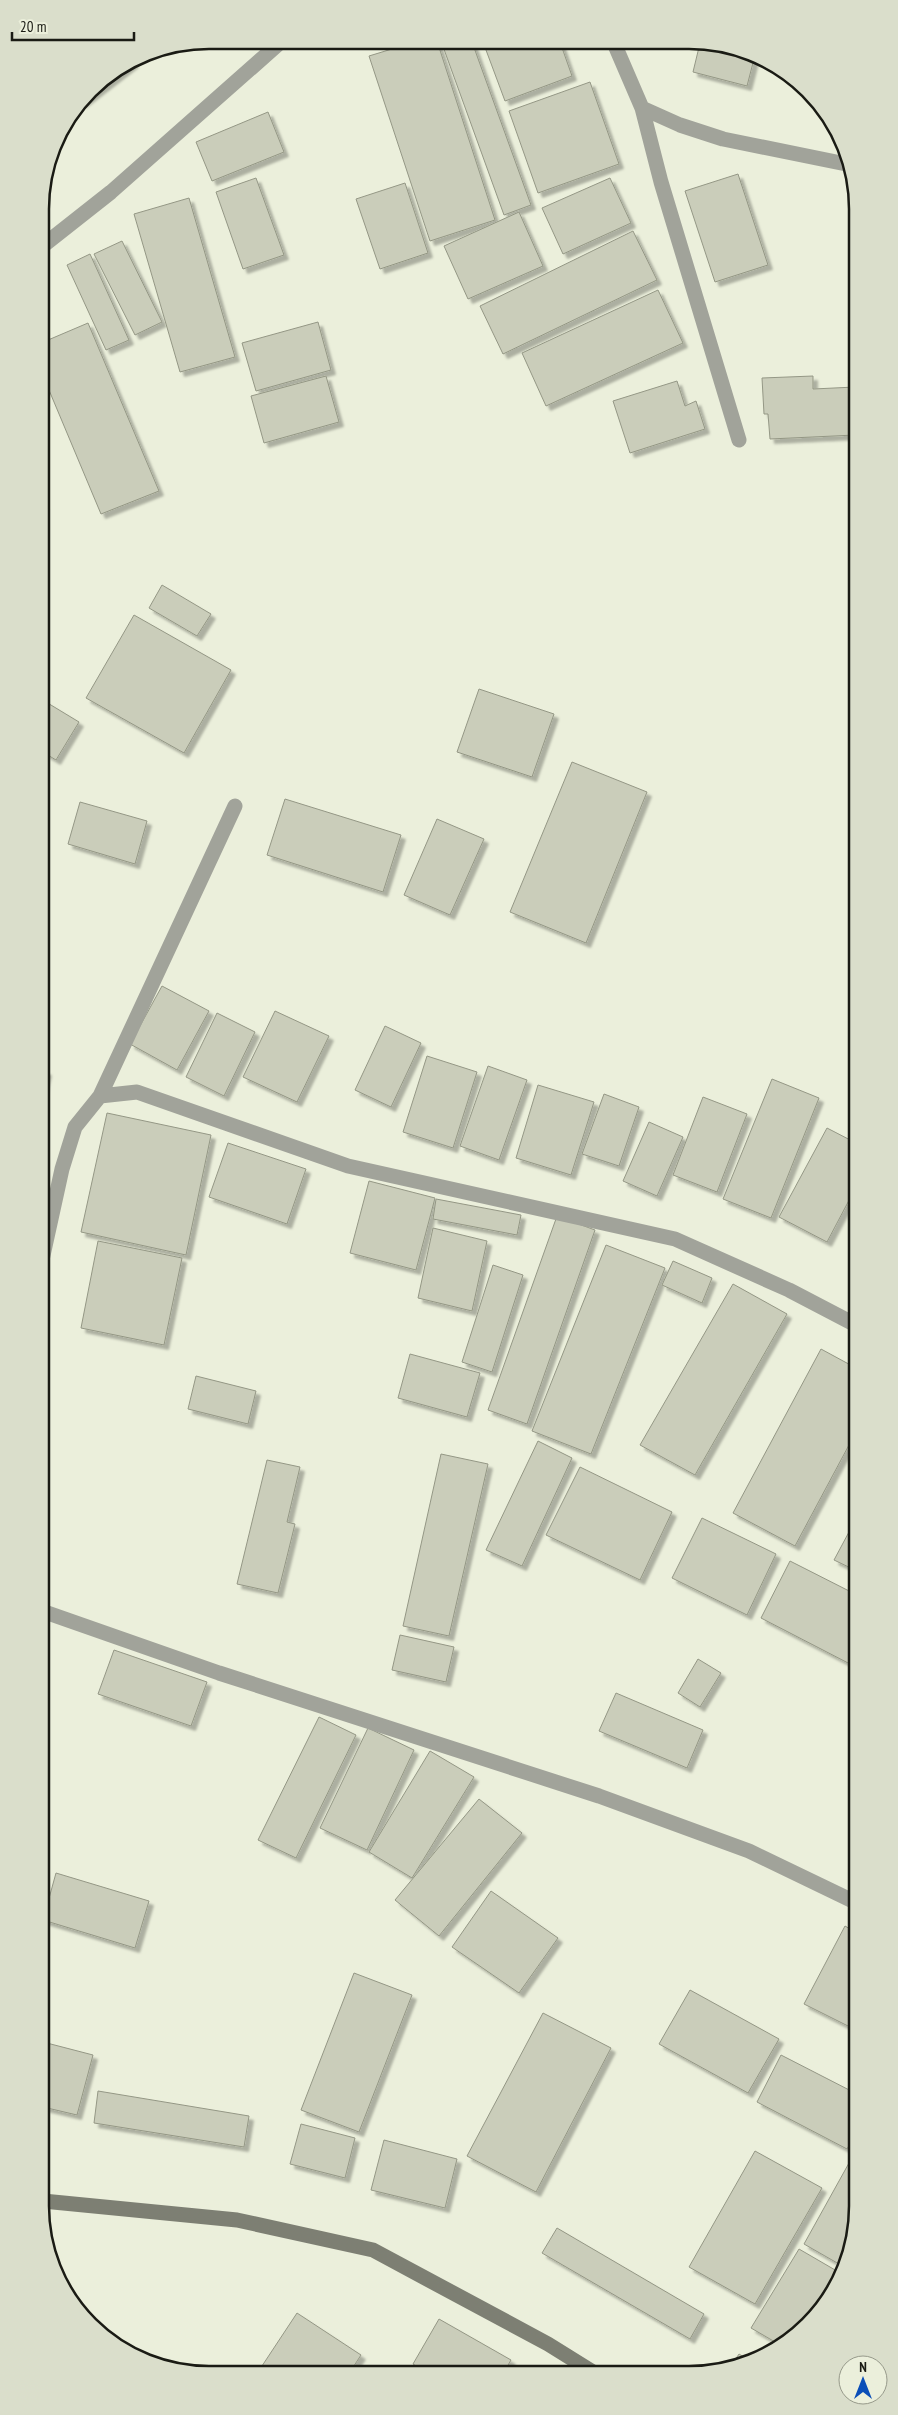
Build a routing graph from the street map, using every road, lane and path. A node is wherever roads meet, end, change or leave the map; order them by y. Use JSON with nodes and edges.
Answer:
{"nodes":[{"id":1,"x":273,"y":49,"type":"edge"},
{"id":2,"x":617,"y":49,"type":"edge"},
{"id":3,"x":642,"y":108,"type":"junction"},
{"id":4,"x":843,"y":163,"type":"edge"},
{"id":5,"x":49,"y":241,"type":"edge"},
{"id":6,"x":739,"y":440,"type":"dead end"},
{"id":7,"x":235,"y":806,"type":"dead end"},
{"id":8,"x":100,"y":1096,"type":"junction"},
{"id":9,"x":49,"y":1228,"type":"edge"},
{"id":10,"x":849,"y":1322,"type":"edge"},
{"id":11,"x":49,"y":1614,"type":"edge"},
{"id":12,"x":849,"y":1899,"type":"edge"},
{"id":13,"x":49,"y":2203,"type":"edge"},
{"id":14,"x":583,"y":2366,"type":"edge"}],
"edges":[{"from":1,"to":5,"type":"street"},
{"from":2,"to":3,"type":"street"},
{"from":3,"to":4,"type":"street"},
{"from":3,"to":6,"type":"street"},
{"from":7,"to":8,"type":"street"},
{"from":8,"to":9,"type":"street"},
{"from":8,"to":10,"type":"street"},
{"from":11,"to":12,"type":"street"},
{"from":13,"to":14,"type":"street"}]}
